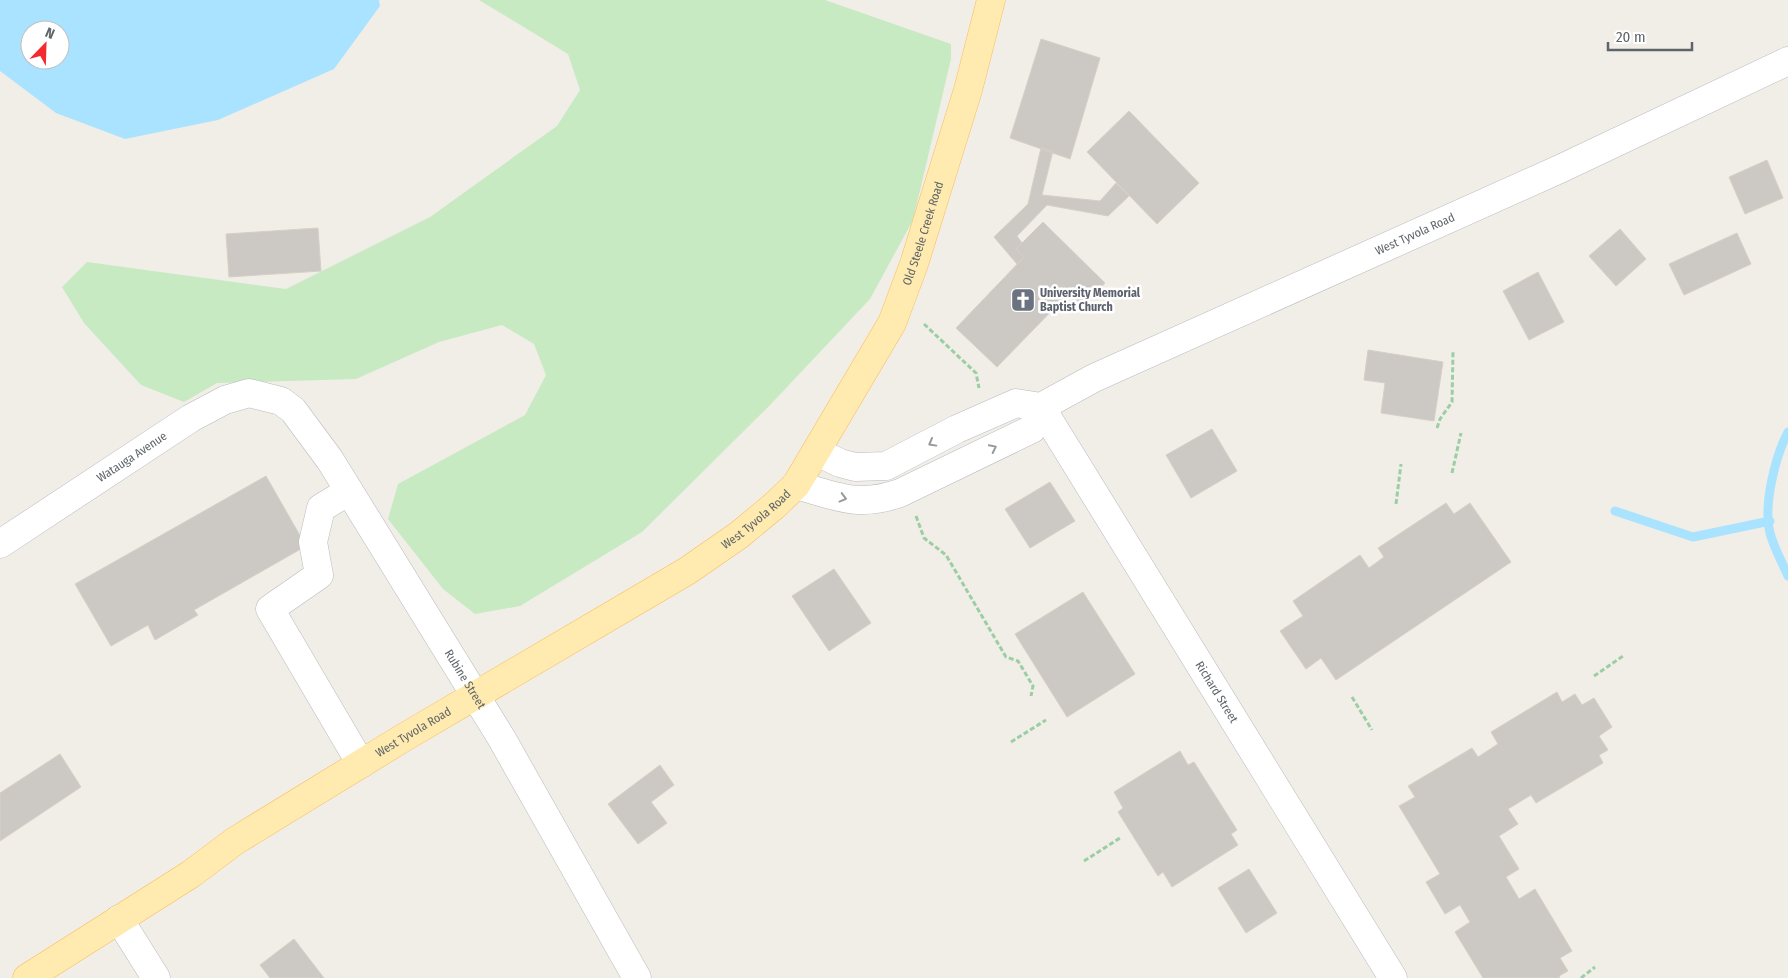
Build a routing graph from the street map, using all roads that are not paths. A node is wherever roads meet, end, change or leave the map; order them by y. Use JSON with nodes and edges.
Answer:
{"nodes":[{"id":1,"x":991,"y":0,"type":"edge"},
{"id":2,"x":1788,"y":61,"type":"edge"},
{"id":3,"x":271,"y":397,"type":"joint"},
{"id":4,"x":1041,"y":407,"type":"junction"},
{"id":5,"x":817,"y":452,"type":"junction"},
{"id":6,"x":796,"y":485,"type":"junction"},
{"id":7,"x":349,"y":491,"type":"junction"},
{"id":8,"x":0,"y":544,"type":"edge"},
{"id":9,"x":475,"y":696,"type":"junction"},
{"id":10,"x":361,"y":764,"type":"junction"},
{"id":11,"x":119,"y":920,"type":"junction"},
{"id":12,"x":27,"y":978,"type":"edge"},
{"id":13,"x":156,"y":978,"type":"edge"},
{"id":14,"x":637,"y":978,"type":"edge"},
{"id":15,"x":1393,"y":978,"type":"edge"}],
"edges":[{"from":1,"to":5,"type":"main road","name":"Old Steele Creek Road"},
{"from":2,"to":4,"type":"street","name":"West Tyvola Road"},
{"from":3,"to":7,"type":"street","name":"Rubine Street"},
{"from":3,"to":8,"type":"street","name":"Watauga Avenue"},
{"from":4,"to":5,"type":"street","one_way":true},
{"from":6,"to":4,"type":"street","name":"West Tyvola Road","one_way":true},
{"from":4,"to":15,"type":"street","name":"Richard Street"},
{"from":5,"to":6,"type":"main road","name":"West Tyvola Road"},
{"from":6,"to":9,"type":"main road","name":"West Tyvola Road"},
{"from":7,"to":9,"type":"street","name":"Rubine Street"},
{"from":7,"to":10,"type":"street"},
{"from":9,"to":10,"type":"main road","name":"West Tyvola Road"},
{"from":9,"to":14,"type":"street","name":"Rubine Street"},
{"from":10,"to":11,"type":"main road","name":"West Tyvola Road"},
{"from":11,"to":12,"type":"main road","name":"West Tyvola Road"},
{"from":11,"to":13,"type":"street"}]}
